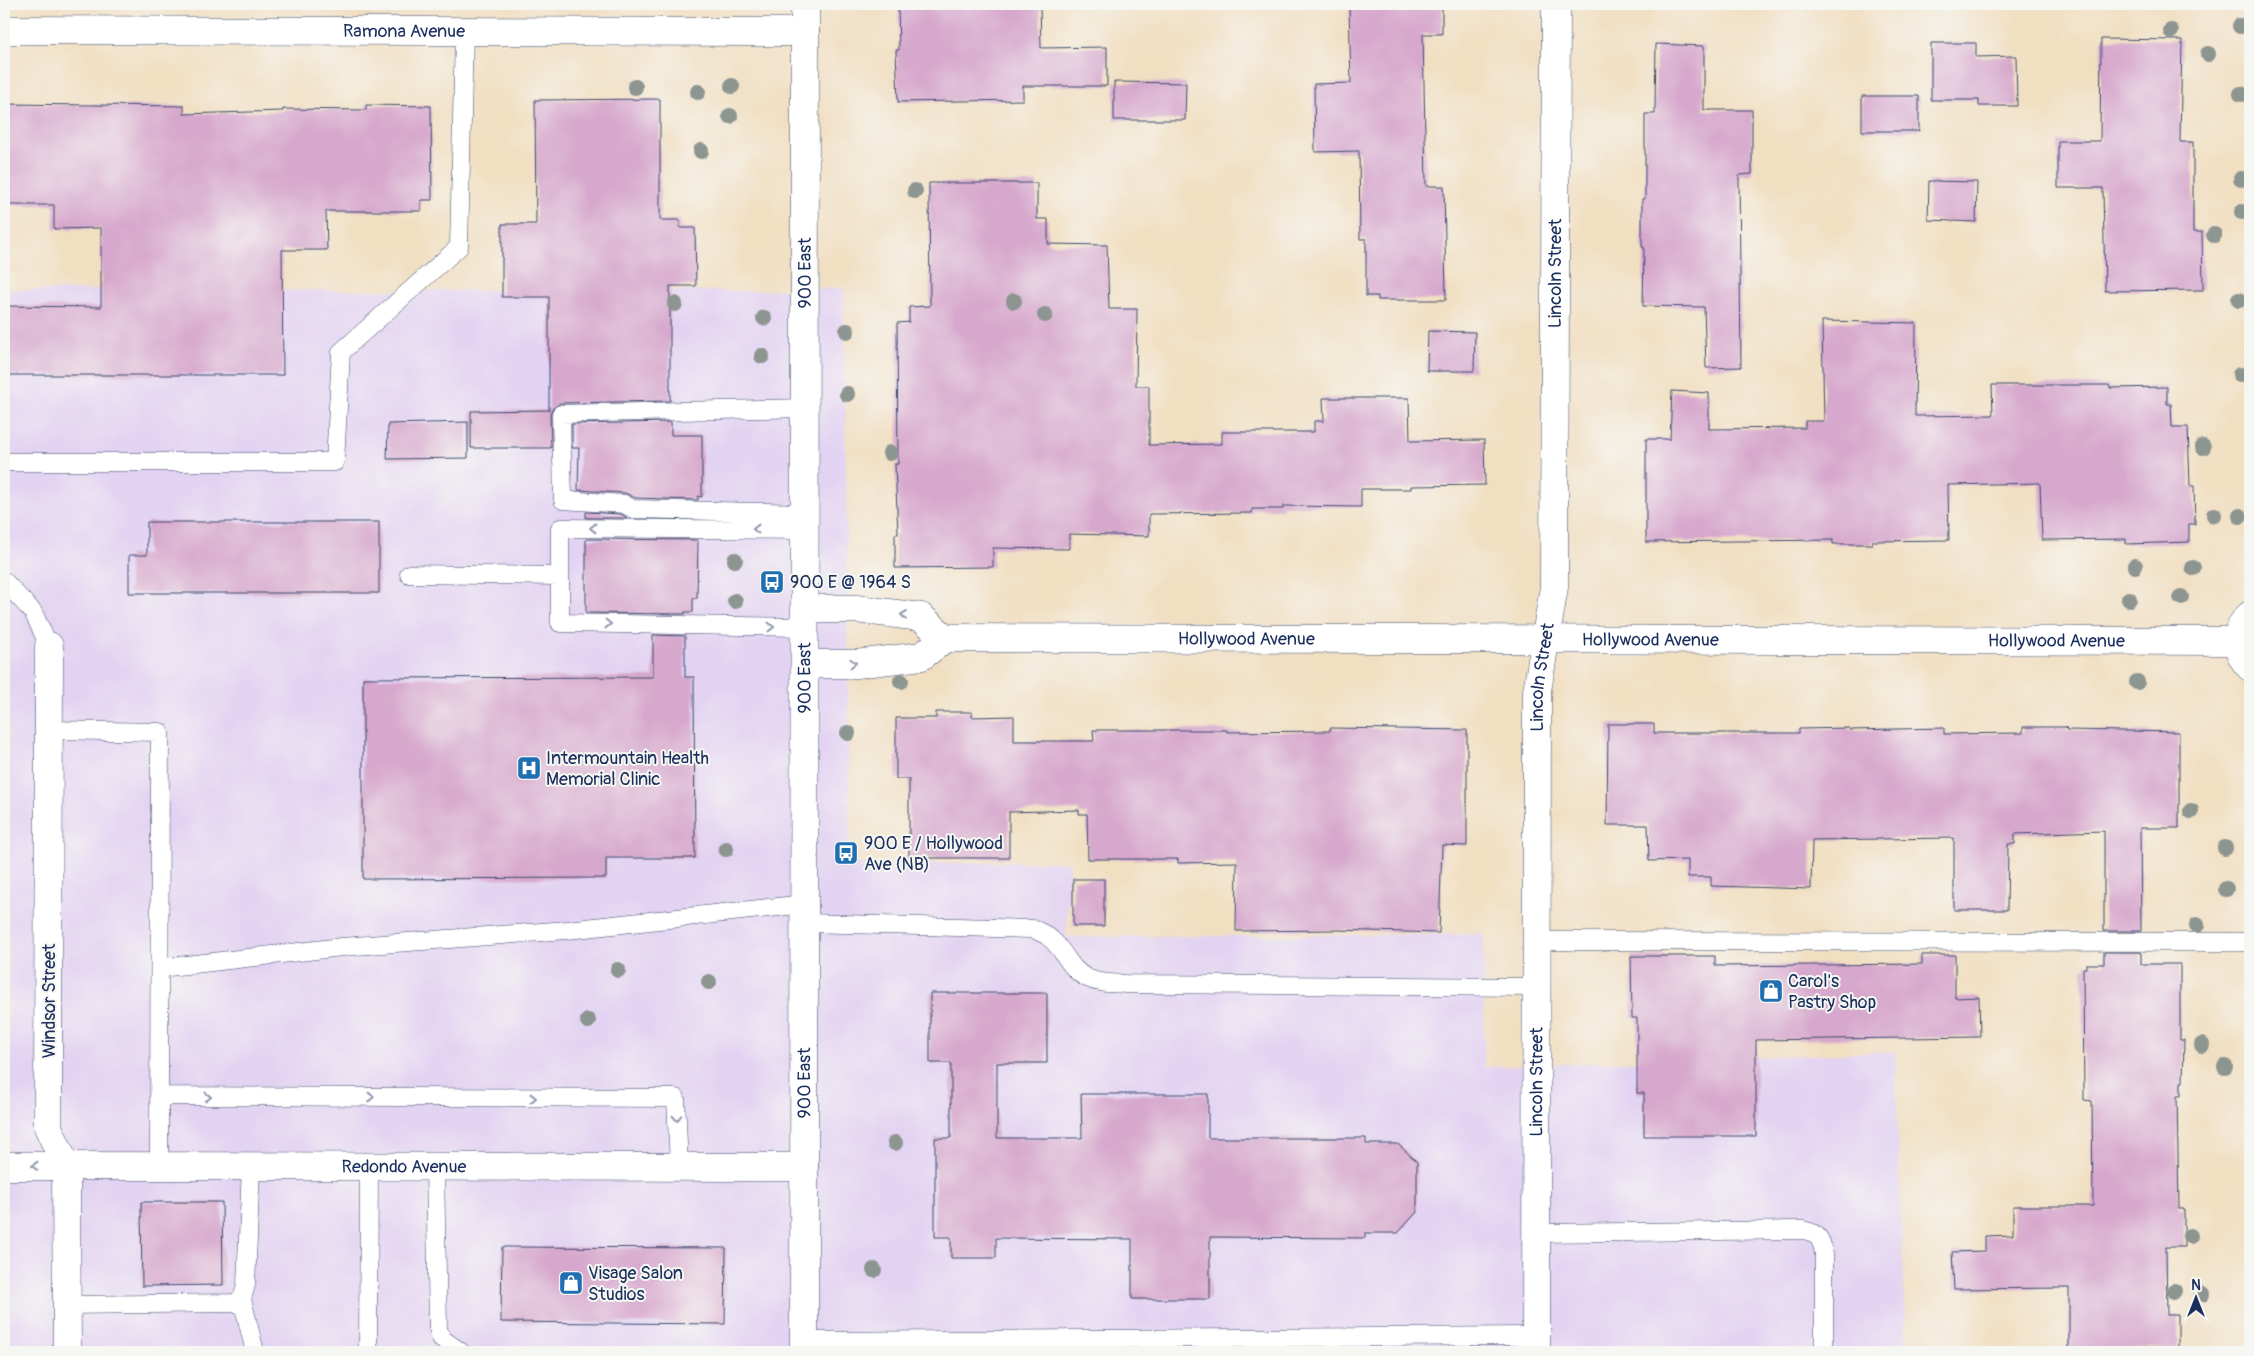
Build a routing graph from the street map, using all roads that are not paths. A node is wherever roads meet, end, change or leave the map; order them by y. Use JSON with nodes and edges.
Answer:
{"nodes":[{"id":1,"x":805,"y":4,"type":"edge"},
{"id":2,"x":1556,"y":4,"type":"edge"},
{"id":3,"x":4,"y":30,"type":"edge"},
{"id":4,"x":464,"y":32,"type":"junction"},
{"id":5,"x":805,"y":32,"type":"junction"},
{"id":6,"x":805,"y":408,"type":"junction"},
{"id":7,"x":4,"y":462,"type":"edge"},
{"id":8,"x":805,"y":521,"type":"junction"},
{"id":9,"x":409,"y":574,"type":"dead end"},
{"id":10,"x":560,"y":576,"type":"junction"},
{"id":11,"x":4,"y":580,"type":"edge"},
{"id":12,"x":2250,"y":615,"type":"edge"},
{"id":13,"x":805,"y":618,"type":"junction"},
{"id":14,"x":945,"y":638,"type":"junction"},
{"id":15,"x":1546,"y":640,"type":"junction"},
{"id":16,"x":2237,"y":641,"type":"junction"},
{"id":17,"x":49,"y":646,"type":"joint"},
{"id":18,"x":805,"y":664,"type":"junction"},
{"id":19,"x":2250,"y":667,"type":"edge"},
{"id":20,"x":50,"y":730,"type":"junction"},
{"id":21,"x":805,"y":913,"type":"junction"},
{"id":22,"x":1536,"y":941,"type":"junction"},
{"id":23,"x":2250,"y":942,"type":"edge"},
{"id":24,"x":160,"y":968,"type":"junction"},
{"id":25,"x":1536,"y":987,"type":"junction"},
{"id":26,"x":160,"y":1096,"type":"junction"},
{"id":27,"x":4,"y":1166,"type":"edge"},
{"id":28,"x":66,"y":1166,"type":"junction"},
{"id":29,"x":159,"y":1166,"type":"junction"},
{"id":30,"x":251,"y":1166,"type":"junction"},
{"id":31,"x":369,"y":1166,"type":"junction"},
{"id":32,"x":435,"y":1166,"type":"junction"},
{"id":33,"x":680,"y":1167,"type":"junction"},
{"id":34,"x":804,"y":1167,"type":"junction"},
{"id":35,"x":1536,"y":1233,"type":"junction"},
{"id":36,"x":242,"y":1299,"type":"junction"},
{"id":37,"x":67,"y":1305,"type":"junction"},
{"id":38,"x":1536,"y":1344,"type":"edge"},
{"id":39,"x":804,"y":1347,"type":"edge"},
{"id":40,"x":67,"y":1352,"type":"edge"},
{"id":41,"x":255,"y":1352,"type":"edge"},
{"id":42,"x":368,"y":1352,"type":"edge"},
{"id":43,"x":460,"y":1352,"type":"edge"},
{"id":44,"x":1824,"y":1352,"type":"edge"}],
"edges":[{"from":1,"to":5,"type":"street","name":"900 East"},
{"from":2,"to":15,"type":"street","name":"Lincoln Street"},
{"from":3,"to":4,"type":"street","name":"Ramona Avenue"},
{"from":4,"to":5,"type":"street","name":"Ramona Avenue"},
{"from":4,"to":7,"type":"lane"},
{"from":5,"to":6,"type":"street","name":"900 East"},
{"from":6,"to":8,"type":"street","name":"900 East"},
{"from":6,"to":8,"type":"lane"},
{"from":8,"to":10,"type":"lane","one_way":true},
{"from":8,"to":13,"type":"street","name":"900 East"},
{"from":9,"to":10,"type":"lane"},
{"from":10,"to":13,"type":"lane","one_way":true},
{"from":11,"to":17,"type":"lane"},
{"from":12,"to":16,"type":"street"},
{"from":14,"to":13,"type":"street","one_way":true},
{"from":13,"to":18,"type":"street","name":"900 East"},
{"from":14,"to":15,"type":"street","name":"Hollywood Avenue"},
{"from":18,"to":14,"type":"street","one_way":true},
{"from":15,"to":16,"type":"street","name":"Hollywood Avenue"},
{"from":15,"to":22,"type":"street","name":"Lincoln Street"},
{"from":16,"to":19,"type":"street"},
{"from":17,"to":20,"type":"street","name":"Windsor Street"},
{"from":18,"to":21,"type":"street","name":"900 East"},
{"from":20,"to":24,"type":"lane"},
{"from":20,"to":28,"type":"street","name":"Windsor Street"},
{"from":21,"to":24,"type":"lane"},
{"from":21,"to":25,"type":"lane"},
{"from":21,"to":34,"type":"street","name":"900 East"},
{"from":22,"to":23,"type":"lane"},
{"from":22,"to":25,"type":"street","name":"Lincoln Street"},
{"from":24,"to":26,"type":"lane"},
{"from":25,"to":35,"type":"street","name":"Lincoln Street"},
{"from":26,"to":29,"type":"lane"},
{"from":26,"to":33,"type":"lane","one_way":true},
{"from":28,"to":27,"type":"street","name":"Redondo Avenue","one_way":true},
{"from":28,"to":29,"type":"street","name":"Redondo Avenue"},
{"from":28,"to":37,"type":"street","name":"Windsor Street"},
{"from":29,"to":30,"type":"street","name":"Redondo Avenue"},
{"from":30,"to":31,"type":"street","name":"Redondo Avenue"},
{"from":30,"to":36,"type":"lane"},
{"from":31,"to":32,"type":"street","name":"Redondo Avenue"},
{"from":31,"to":42,"type":"lane"},
{"from":32,"to":33,"type":"street","name":"Redondo Avenue"},
{"from":32,"to":43,"type":"lane"},
{"from":33,"to":34,"type":"street","name":"Redondo Avenue"},
{"from":34,"to":39,"type":"street","name":"900 East"},
{"from":35,"to":38,"type":"street","name":"Lincoln Street"},
{"from":35,"to":44,"type":"lane"},
{"from":36,"to":37,"type":"lane"},
{"from":36,"to":41,"type":"lane"},
{"from":37,"to":40,"type":"street","name":"Windsor Street"},
{"from":38,"to":39,"type":"lane"}]}
